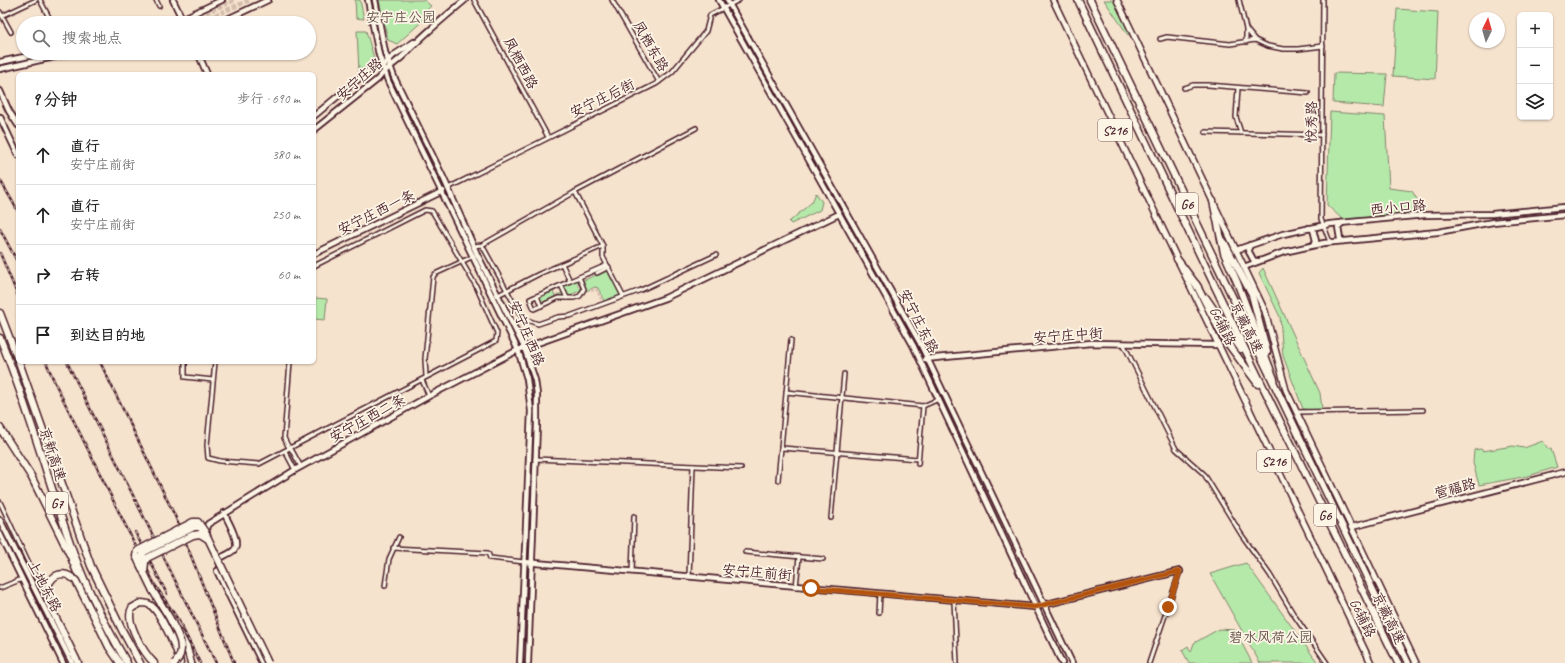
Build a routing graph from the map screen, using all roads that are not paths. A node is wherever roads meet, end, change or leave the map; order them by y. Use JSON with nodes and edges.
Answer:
{"nodes":[{"id":1,"x":36,"y":0,"type":"edge"},
{"id":2,"x":40,"y":0,"type":"edge"},
{"id":3,"x":156,"y":0,"type":"edge"},
{"id":4,"x":173,"y":0,"type":"edge"},
{"id":5,"x":222,"y":0,"type":"edge"},
{"id":6,"x":268,"y":0,"type":"edge"},
{"id":7,"x":368,"y":0,"type":"edge"},
{"id":8,"x":375,"y":0,"type":"edge"},
{"id":9,"x":465,"y":0,"type":"edge"},
{"id":10,"x":474,"y":0,"type":"edge"},
{"id":11,"x":612,"y":0,"type":"edge"},
{"id":12,"x":720,"y":0,"type":"edge"},
{"id":13,"x":727,"y":0,"type":"edge"},
{"id":14,"x":739,"y":0,"type":"edge"},
{"id":15,"x":1053,"y":0,"type":"edge"},
{"id":16,"x":1078,"y":0,"type":"edge"},
{"id":17,"x":1090,"y":0,"type":"edge"},
{"id":18,"x":1117,"y":0,"type":"edge"},
{"id":19,"x":1239,"y":0,"type":"edge"},
{"id":20,"x":1323,"y":0,"type":"edge"},
{"id":21,"x":729,"y":5,"type":"junction"},
{"id":22,"x":159,"y":6,"type":"dead end"},
{"id":23,"x":724,"y":8,"type":"junction"},
{"id":24,"x":0,"y":12,"type":"edge"},
{"id":25,"x":2,"y":16,"type":"junction"},
{"id":26,"x":48,"y":16,"type":"edge"},
{"id":27,"x":181,"y":16,"type":"edge"},
{"id":28,"x":192,"y":16,"type":"edge"},
{"id":29,"x":234,"y":16,"type":"edge"},
{"id":30,"x":1246,"y":29,"type":"junction"},
{"id":31,"x":11,"y":32,"type":"dead end"},
{"id":32,"x":1160,"y":39,"type":"dead end"},
{"id":33,"x":1255,"y":40,"type":"junction"},
{"id":34,"x":1246,"y":42,"type":"junction"},
{"id":35,"x":1323,"y":46,"type":"junction"},
{"id":36,"x":16,"y":59,"type":"edge"},
{"id":37,"x":10,"y":60,"type":"junction"},
{"id":38,"x":39,"y":60,"type":"edge"},
{"id":39,"x":201,"y":60,"type":"edge"},
{"id":40,"x":0,"y":62,"type":"edge"},
{"id":41,"x":389,"y":64,"type":"junction"},
{"id":42,"x":11,"y":66,"type":"junction"},
{"id":43,"x":383,"y":68,"type":"junction"},
{"id":44,"x":0,"y":69,"type":"edge"},
{"id":45,"x":206,"y":72,"type":"edge"},
{"id":46,"x":659,"y":82,"type":"junction"},
{"id":47,"x":1184,"y":88,"type":"dead end"},
{"id":48,"x":1238,"y":88,"type":"junction"},
{"id":49,"x":0,"y":91,"type":"edge"},
{"id":50,"x":1308,"y":93,"type":"dead end"},
{"id":51,"x":316,"y":114,"type":"edge"},
{"id":52,"x":0,"y":117,"type":"edge"},
{"id":53,"x":16,"y":121,"type":"edge"},
{"id":54,"x":316,"y":128,"type":"edge"},
{"id":55,"x":696,"y":128,"type":"dead end"},
{"id":56,"x":1205,"y":132,"type":"dead end"},
{"id":57,"x":1241,"y":133,"type":"junction"},
{"id":58,"x":1322,"y":135,"type":"junction"},
{"id":59,"x":548,"y":137,"type":"junction"},
{"id":60,"x":16,"y":151,"type":"edge"},
{"id":61,"x":448,"y":188,"type":"junction"},
{"id":62,"x":442,"y":191,"type":"junction"},
{"id":63,"x":575,"y":192,"type":"junction"},
{"id":64,"x":1213,"y":202,"type":"junction"},
{"id":65,"x":1565,"y":207,"type":"edge"},
{"id":66,"x":839,"y":214,"type":"junction"},
{"id":67,"x":1565,"y":215,"type":"edge"},
{"id":68,"x":1342,"y":223,"type":"junction"},
{"id":69,"x":1323,"y":225,"type":"junction"},
{"id":70,"x":1310,"y":228,"type":"junction"},
{"id":71,"x":1221,"y":236,"type":"junction"},
{"id":72,"x":1343,"y":241,"type":"junction"},
{"id":73,"x":1330,"y":242,"type":"junction"},
{"id":74,"x":482,"y":245,"type":"junction"},
{"id":75,"x":1250,"y":245,"type":"junction"},
{"id":76,"x":1313,"y":245,"type":"junction"},
{"id":77,"x":473,"y":246,"type":"junction"},
{"id":78,"x":603,"y":246,"type":"junction"},
{"id":79,"x":1236,"y":250,"type":"junction"},
{"id":80,"x":316,"y":253,"type":"edge"},
{"id":81,"x":477,"y":254,"type":"junction"},
{"id":82,"x":716,"y":255,"type":"dead end"},
{"id":83,"x":472,"y":257,"type":"junction"},
{"id":84,"x":1177,"y":259,"type":"junction"},
{"id":85,"x":461,"y":261,"type":"junction"},
{"id":86,"x":1258,"y":262,"type":"junction"},
{"id":87,"x":562,"y":264,"type":"junction"},
{"id":88,"x":316,"y":265,"type":"edge"},
{"id":89,"x":608,"y":266,"type":"junction"},
{"id":90,"x":1244,"y":267,"type":"junction"},
{"id":91,"x":597,"y":273,"type":"tunnel mouth"},
{"id":92,"x":579,"y":277,"type":"junction"},
{"id":93,"x":570,"y":281,"type":"junction"},
{"id":94,"x":1196,"y":284,"type":"junction"},
{"id":95,"x":561,"y":285,"type":"junction"},
{"id":96,"x":508,"y":290,"type":"junction"},
{"id":97,"x":498,"y":295,"type":"junction"},
{"id":98,"x":537,"y":296,"type":"junction"},
{"id":99,"x":623,"y":296,"type":"junction"},
{"id":100,"x":567,"y":298,"type":"junction"},
{"id":101,"x":541,"y":306,"type":"junction"},
{"id":102,"x":0,"y":313,"type":"edge"},
{"id":103,"x":0,"y":338,"type":"edge"},
{"id":104,"x":791,"y":340,"type":"dead end"},
{"id":105,"x":1123,"y":343,"type":"junction"},
{"id":106,"x":1218,"y":345,"type":"junction"},
{"id":107,"x":524,"y":347,"type":"junction"},
{"id":108,"x":518,"y":350,"type":"junction"},
{"id":109,"x":16,"y":356,"type":"edge"},
{"id":110,"x":926,"y":359,"type":"junction"},
{"id":111,"x":920,"y":361,"type":"junction"},
{"id":112,"x":19,"y":364,"type":"edge"},
{"id":113,"x":185,"y":364,"type":"edge"},
{"id":114,"x":215,"y":364,"type":"edge"},
{"id":115,"x":290,"y":364,"type":"edge"},
{"id":116,"x":1253,"y":366,"type":"junction"},
{"id":117,"x":844,"y":374,"type":"dead end"},
{"id":118,"x":426,"y":376,"type":"junction"},
{"id":119,"x":213,"y":380,"type":"junction"},
{"id":120,"x":422,"y":380,"type":"junction"},
{"id":121,"x":1275,"y":380,"type":"junction"},
{"id":122,"x":786,"y":392,"type":"junction"},
{"id":123,"x":430,"y":396,"type":"junction"},
{"id":124,"x":1268,"y":396,"type":"junction"},
{"id":125,"x":841,"y":398,"type":"junction"},
{"id":126,"x":939,"y":400,"type":"junction"},
{"id":127,"x":923,"y":406,"type":"junction"},
{"id":128,"x":1284,"y":408,"type":"junction"},
{"id":129,"x":1423,"y":410,"type":"dead end"},
{"id":130,"x":1296,"y":412,"type":"junction"},
{"id":131,"x":0,"y":428,"type":"edge"},
{"id":132,"x":290,"y":448,"type":"junction"},
{"id":133,"x":782,"y":448,"type":"junction"},
{"id":134,"x":285,"y":451,"type":"junction"},
{"id":135,"x":836,"y":452,"type":"junction"},
{"id":136,"x":536,"y":459,"type":"junction"},
{"id":137,"x":918,"y":459,"type":"junction"},
{"id":138,"x":918,"y":464,"type":"dead end"},
{"id":139,"x":694,"y":466,"type":"junction"},
{"id":140,"x":301,"y":467,"type":"junction"},
{"id":141,"x":741,"y":468,"type":"dead end"},
{"id":142,"x":295,"y":470,"type":"junction"},
{"id":143,"x":1565,"y":472,"type":"edge"},
{"id":144,"x":778,"y":480,"type":"dead end"},
{"id":145,"x":0,"y":502,"type":"edge"},
{"id":146,"x":224,"y":513,"type":"junction"},
{"id":147,"x":634,"y":516,"type":"dead end"},
{"id":148,"x":831,"y":518,"type":"dead end"},
{"id":149,"x":0,"y":520,"type":"edge"},
{"id":150,"x":1352,"y":527,"type":"junction"},
{"id":151,"x":0,"y":534,"type":"edge"},
{"id":152,"x":398,"y":537,"type":"dead end"},
{"id":153,"x":208,"y":539,"type":"junction"},
{"id":154,"x":394,"y":548,"type":"junction"},
{"id":155,"x":745,"y":552,"type":"dead end"},
{"id":156,"x":799,"y":557,"type":"junction"},
{"id":157,"x":220,"y":558,"type":"junction"},
{"id":158,"x":823,"y":559,"type":"dead end"},
{"id":159,"x":524,"y":562,"type":"junction"},
{"id":160,"x":532,"y":562,"type":"junction"},
{"id":161,"x":1180,"y":571,"type":"joint"},
{"id":162,"x":632,"y":572,"type":"junction"},
{"id":163,"x":144,"y":573,"type":"junction"},
{"id":164,"x":689,"y":577,"type":"junction"},
{"id":165,"x":22,"y":579,"type":"junction"},
{"id":166,"x":385,"y":586,"type":"dead end"},
{"id":167,"x":796,"y":587,"type":"junction"},
{"id":168,"x":0,"y":588,"type":"edge"},
{"id":169,"x":880,"y":594,"type":"junction"},
{"id":170,"x":954,"y":601,"type":"junction"},
{"id":171,"x":1044,"y":604,"type":"junction"},
{"id":172,"x":1035,"y":607,"type":"junction"},
{"id":173,"x":91,"y":611,"type":"junction"},
{"id":174,"x":879,"y":613,"type":"dead end"},
{"id":175,"x":170,"y":619,"type":"junction"},
{"id":176,"x":63,"y":663,"type":"edge"},
{"id":177,"x":72,"y":663,"type":"edge"},
{"id":178,"x":79,"y":663,"type":"edge"},
{"id":179,"x":120,"y":663,"type":"edge"},
{"id":180,"x":127,"y":663,"type":"edge"},
{"id":181,"x":140,"y":663,"type":"edge"},
{"id":182,"x":154,"y":663,"type":"edge"},
{"id":183,"x":175,"y":663,"type":"edge"},
{"id":184,"x":180,"y":663,"type":"edge"},
{"id":185,"x":191,"y":663,"type":"edge"},
{"id":186,"x":262,"y":663,"type":"edge"},
{"id":187,"x":268,"y":663,"type":"edge"},
{"id":188,"x":520,"y":663,"type":"edge"},
{"id":189,"x":528,"y":663,"type":"edge"},
{"id":190,"x":957,"y":663,"type":"edge"},
{"id":191,"x":1062,"y":663,"type":"edge"},
{"id":192,"x":1072,"y":663,"type":"edge"},
{"id":193,"x":1149,"y":663,"type":"edge"},
{"id":194,"x":1327,"y":663,"type":"edge"},
{"id":195,"x":1371,"y":663,"type":"edge"},
{"id":196,"x":1398,"y":663,"type":"edge"},
{"id":197,"x":1408,"y":663,"type":"edge"},
{"id":198,"x":1416,"y":663,"type":"edge"}],
"edges":[{"from":1,"to":25,"type":"street"},
{"from":2,"to":26,"type":"street"},
{"from":3,"to":22,"type":"street"},
{"from":4,"to":27,"type":"main road"},
{"from":5,"to":28,"type":"main road"},
{"from":6,"to":29,"type":"main road"},
{"from":7,"to":43,"type":"main road","name":"安宁庄西路"},
{"from":8,"to":41,"type":"main road","name":"安宁庄西路"},
{"from":9,"to":41,"type":"main road","name":"安宁庄路"},
{"from":10,"to":59,"type":"street","name":"凤栖西路"},
{"from":11,"to":46,"type":"street","name":"凤栖东路"},
{"from":12,"to":23,"type":"main road","name":"安宁庄东路"},
{"from":13,"to":21,"type":"main road","name":"安宁庄东路"},
{"from":14,"to":21,"type":"street","name":"安宁庄后街"},
{"from":15,"to":84,"type":"main road","name":"G6辅路","number":"S216"},
{"from":16,"to":116,"type":"highway","name":"京藏高速","number":"G6"},
{"from":17,"to":128,"type":"highway","name":"京藏高速","number":"G6"},
{"from":18,"to":64,"type":"main road","name":"G6辅路"},
{"from":19,"to":30,"type":"street"},
{"from":20,"to":35,"type":"street","name":"悦秀路"},
{"from":21,"to":23,"type":"street","name":"安宁庄后街"},
{"from":21,"to":110,"type":"main road","name":"安宁庄东路"},
{"from":23,"to":46,"type":"street","name":"安宁庄后街"},
{"from":23,"to":66,"type":"main road","name":"安宁庄东路"},
{"from":24,"to":25,"type":"street"},
{"from":25,"to":31,"type":"street"},
{"from":30,"to":33,"type":"street"},
{"from":30,"to":34,"type":"street"},
{"from":32,"to":34,"type":"street"},
{"from":33,"to":34,"type":"street"},
{"from":33,"to":35,"type":"street"},
{"from":35,"to":58,"type":"street","name":"悦秀路"},
{"from":36,"to":37,"type":"main road"},
{"from":37,"to":40,"type":"main road"},
{"from":37,"to":42,"type":"main road"},
{"from":38,"to":42,"type":"main road"},
{"from":39,"to":45,"type":"main road"},
{"from":41,"to":43,"type":"main road","name":"安宁庄路"},
{"from":41,"to":61,"type":"main road","name":"安宁庄西路"},
{"from":42,"to":44,"type":"main road"},
{"from":43,"to":51,"type":"main road","name":"安宁庄路"},
{"from":43,"to":54,"type":"main road","name":"安宁庄路"},
{"from":43,"to":62,"type":"main road","name":"安宁庄西路"},
{"from":46,"to":59,"type":"street","name":"安宁庄后街"},
{"from":47,"to":48,"type":"street"},
{"from":48,"to":50,"type":"street"},
{"from":48,"to":57,"type":"street"},
{"from":49,"to":53,"type":"main road"},
{"from":52,"to":60,"type":"main road"},
{"from":55,"to":63,"type":"street"},
{"from":56,"to":57,"type":"street"},
{"from":57,"to":58,"type":"street"},
{"from":58,"to":69,"type":"street","name":"悦秀路"},
{"from":59,"to":61,"type":"street","name":"安宁庄后街"},
{"from":61,"to":62,"type":"main road","name":"安宁庄西一条"},
{"from":61,"to":77,"type":"main road","name":"安宁庄西路"},
{"from":62,"to":80,"type":"main road","name":"安宁庄西一条"},
{"from":62,"to":83,"type":"main road","name":"安宁庄西路"},
{"from":63,"to":74,"type":"street"},
{"from":63,"to":78,"type":"street"},
{"from":64,"to":71,"type":"highway"},
{"from":64,"to":79,"type":"main road","name":"G6辅路"},
{"from":65,"to":68,"type":"main road","name":"西小口路"},
{"from":66,"to":107,"type":"main road","name":"安宁庄西二条"},
{"from":66,"to":111,"type":"main road","name":"安宁庄东路"},
{"from":67,"to":72,"type":"main road","name":"西小口路"},
{"from":68,"to":69,"type":"main road","name":"西小口路"},
{"from":68,"to":72,"type":"main road"},
{"from":69,"to":70,"type":"main road","name":"西小口路"},
{"from":69,"to":73,"type":"street","name":"悦秀路"},
{"from":70,"to":75,"type":"main road","name":"西小口路"},
{"from":70,"to":76,"type":"main road"},
{"from":71,"to":121,"type":"highway"},
{"from":71,"to":121,"type":"highway"},
{"from":72,"to":73,"type":"main road","name":"西小口路"},
{"from":73,"to":76,"type":"main road","name":"西小口路"},
{"from":74,"to":77,"type":"street"},
{"from":74,"to":96,"type":"street"},
{"from":75,"to":79,"type":"main road","name":"西小口路"},
{"from":75,"to":86,"type":"main road"},
{"from":76,"to":86,"type":"main road","name":"西小口路"},
{"from":77,"to":81,"type":"main road","name":"安宁庄西路"},
{"from":78,"to":87,"type":"street"},
{"from":78,"to":89,"type":"street"},
{"from":79,"to":90,"type":"main road","name":"G6辅路"},
{"from":81,"to":83,"type":"street"},
{"from":81,"to":97,"type":"main road","name":"安宁庄西路"},
{"from":82,"to":99,"type":"street"},
{"from":83,"to":85,"type":"street"},
{"from":83,"to":108,"type":"main road","name":"安宁庄西路"},
{"from":84,"to":94,"type":"highway"},
{"from":84,"to":106,"type":"main road","name":"G6辅路","number":"S216"},
{"from":85,"to":88,"type":"street"},
{"from":85,"to":118,"type":"street"},
{"from":85,"to":118,"type":"street"},
{"from":86,"to":90,"type":"main road","name":"西小口路"},
{"from":87,"to":93,"type":"street"},
{"from":87,"to":96,"type":"street"},
{"from":89,"to":91,"type":"street"},
{"from":89,"to":92,"type":"street"},
{"from":89,"to":99,"type":"street"},
{"from":90,"to":130,"type":"main road","name":"G6辅路"},
{"from":92,"to":93,"type":"street"},
{"from":92,"to":100,"type":"street"},
{"from":93,"to":95,"type":"street"},
{"from":94,"to":116,"type":"highway"},
{"from":94,"to":124,"type":"highway"},
{"from":95,"to":98,"type":"street"},
{"from":95,"to":100,"type":"street"},
{"from":96,"to":97,"type":"street"},
{"from":96,"to":99,"type":"street"},
{"from":97,"to":107,"type":"main road","name":"安宁庄西路"},
{"from":98,"to":101,"type":"street"},
{"from":98,"to":101,"type":"street"},
{"from":100,"to":101,"type":"street"},
{"from":102,"to":109,"type":"highway","name":"京新高速","number":"G7"},
{"from":103,"to":180,"type":"highway","name":"京新高速","number":"G7"},
{"from":104,"to":122,"type":"street"},
{"from":105,"to":106,"type":"main road","name":"安宁庄中街"},
{"from":105,"to":110,"type":"main road","name":"安宁庄中街"},
{"from":105,"to":194,"type":"street"},
{"from":106,"to":195,"type":"main road","name":"G6辅路","number":"S216"},
{"from":107,"to":108,"type":"main road","name":"安宁庄西二条"},
{"from":107,"to":136,"type":"main road","name":"安宁庄西路"},
{"from":108,"to":123,"type":"main road","name":"安宁庄西二条"},
{"from":108,"to":159,"type":"main road","name":"安宁庄西路"},
{"from":110,"to":111,"type":"main road","name":"安宁庄中街"},
{"from":110,"to":171,"type":"main road","name":"安宁庄东路"},
{"from":111,"to":126,"type":"main road","name":"安宁庄东路"},
{"from":112,"to":181,"type":"highway","name":"京新高速","number":"G7"},
{"from":113,"to":119,"type":"street"},
{"from":114,"to":119,"type":"street"},
{"from":115,"to":132,"type":"street"},
{"from":116,"to":124,"type":"highway","name":"京藏高速","number":"G6"},
{"from":117,"to":125,"type":"street"},
{"from":118,"to":120,"type":"street"},
{"from":119,"to":134,"type":"street"},
{"from":120,"to":123,"type":"street"},
{"from":120,"to":132,"type":"street"},
{"from":121,"to":128,"type":"highway"},
{"from":122,"to":125,"type":"street"},
{"from":122,"to":133,"type":"street"},
{"from":123,"to":140,"type":"main road","name":"安宁庄西二条"},
{"from":124,"to":196,"type":"highway","name":"京藏高速","number":"G6"},
{"from":125,"to":127,"type":"street"},
{"from":125,"to":135,"type":"street"},
{"from":126,"to":127,"type":"street"},
{"from":126,"to":172,"type":"main road","name":"安宁庄东路"},
{"from":127,"to":137,"type":"street"},
{"from":128,"to":197,"type":"highway","name":"京藏高速","number":"G6"},
{"from":129,"to":130,"type":"street"},
{"from":130,"to":150,"type":"main road","name":"G6辅路"},
{"from":131,"to":173,"type":"highway","bridge":true},
{"from":132,"to":134,"type":"street"},
{"from":132,"to":140,"type":"street"},
{"from":133,"to":135,"type":"street"},
{"from":133,"to":144,"type":"street"},
{"from":134,"to":142,"type":"street"},
{"from":135,"to":137,"type":"street"},
{"from":135,"to":148,"type":"street"},
{"from":136,"to":139,"type":"street"},
{"from":136,"to":160,"type":"main road","name":"安宁庄西路"},
{"from":137,"to":138,"type":"street"},
{"from":139,"to":141,"type":"street"},
{"from":139,"to":164,"type":"street"},
{"from":140,"to":142,"type":"main road","name":"安宁庄西二条"},
{"from":142,"to":146,"type":"main road","name":"安宁庄西二条"},
{"from":143,"to":150,"type":"main road","name":"营福路"},
{"from":145,"to":178,"type":"street"},
{"from":146,"to":157,"type":"main road"},
{"from":146,"to":157,"type":"main road","name":"安宁庄西二条"},
{"from":147,"to":162,"type":"street"},
{"from":149,"to":177,"type":"main road","name":"上地东路"},
{"from":150,"to":198,"type":"main road","name":"G6辅路"},
{"from":151,"to":165,"type":"main road","name":"上地东路"},
{"from":152,"to":154,"type":"street"},
{"from":153,"to":163,"type":"highway","bridge":true},
{"from":153,"to":163,"type":"highway","bridge":true},
{"from":153,"to":187,"type":"highway","bridge":true},
{"from":154,"to":159,"type":"street"},
{"from":154,"to":166,"type":"street"},
{"from":155,"to":156,"type":"street"},
{"from":156,"to":158,"type":"street"},
{"from":156,"to":167,"type":"street"},
{"from":157,"to":186,"type":"main road"},
{"from":159,"to":160,"type":"main road","name":"安宁庄前街"},
{"from":159,"to":188,"type":"main road","name":"安宁庄西路"},
{"from":160,"to":162,"type":"main road","name":"安宁庄前街"},
{"from":160,"to":189,"type":"main road","name":"安宁庄西路"},
{"from":161,"to":171,"type":"main road"},
{"from":161,"to":193,"type":"street"},
{"from":162,"to":164,"type":"main road","name":"安宁庄前街"},
{"from":163,"to":175,"type":"highway","bridge":true},
{"from":164,"to":167,"type":"main road","name":"安宁庄前街"},
{"from":165,"to":168,"type":"street"},
{"from":165,"to":176,"type":"main road","name":"上地东路"},
{"from":167,"to":169,"type":"main road","name":"安宁庄前街"},
{"from":169,"to":170,"type":"main road","name":"安宁庄前街"},
{"from":169,"to":174,"type":"street"},
{"from":170,"to":172,"type":"main road","name":"安宁庄前街"},
{"from":170,"to":190,"type":"street"},
{"from":171,"to":172,"type":"main road"},
{"from":171,"to":192,"type":"main road","name":"安宁庄东路"},
{"from":172,"to":191,"type":"main road","name":"安宁庄东路"},
{"from":173,"to":178,"type":"highway","bridge":true},
{"from":173,"to":179,"type":"highway"},
{"from":175,"to":183,"type":"highway","bridge":true},
{"from":175,"to":185,"type":"highway","bridge":true},
{"from":182,"to":184,"type":"highway"}]}
